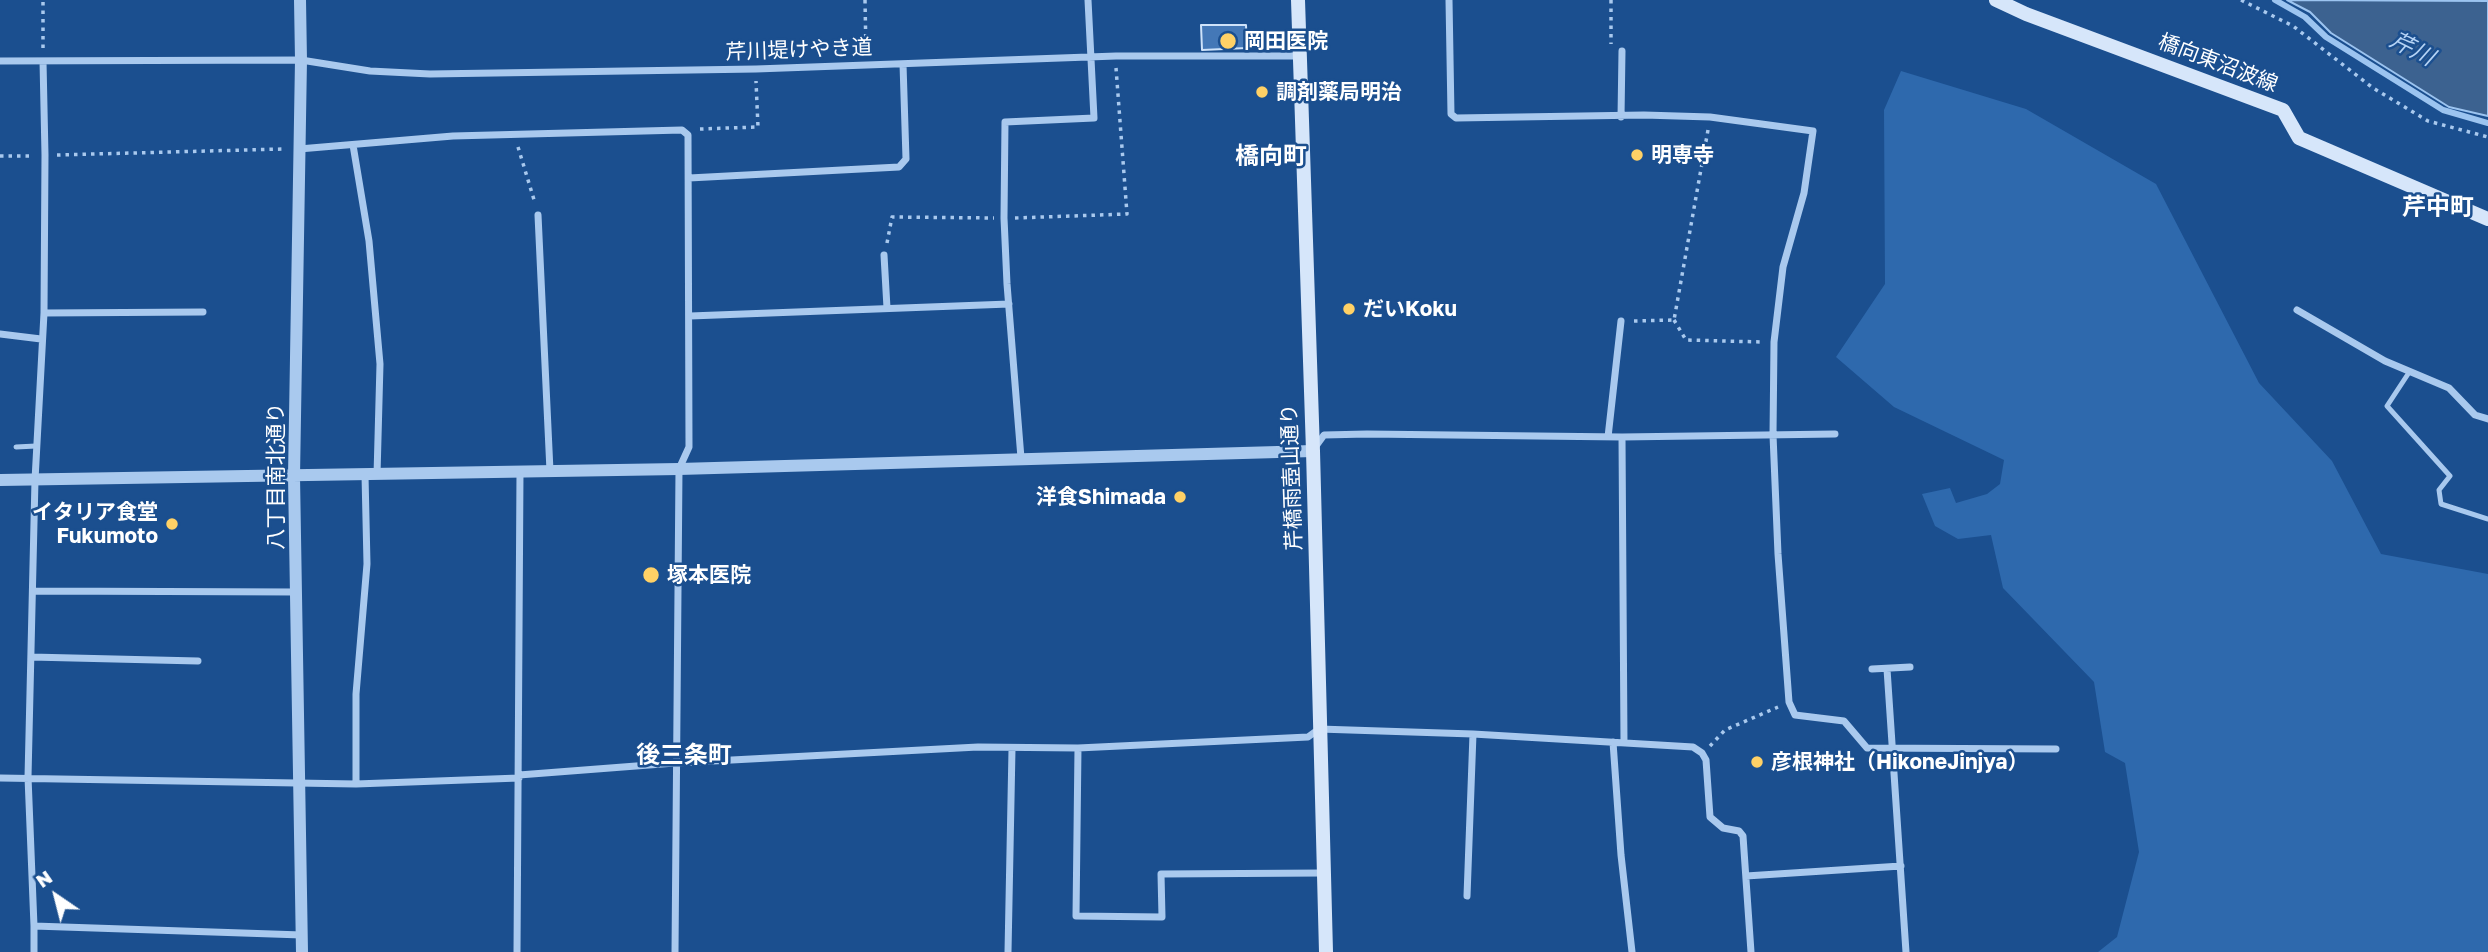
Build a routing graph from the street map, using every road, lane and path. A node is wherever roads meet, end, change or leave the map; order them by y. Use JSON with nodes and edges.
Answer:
{"nodes":[{"id":1,"x":43,"y":0,"type":"edge"},
{"id":2,"x":300,"y":0,"type":"edge"},
{"id":3,"x":865,"y":0,"type":"edge"},
{"id":4,"x":1088,"y":0,"type":"edge"},
{"id":5,"x":1298,"y":0,"type":"edge"},
{"id":6,"x":1449,"y":0,"type":"edge"},
{"id":7,"x":1611,"y":0,"type":"edge"},
{"id":8,"x":1996,"y":0,"type":"edge"},
{"id":9,"x":2241,"y":0,"type":"edge"},
{"id":10,"x":1622,"y":51,"type":"joint"},
{"id":11,"x":1116,"y":56,"type":"junction"},
{"id":12,"x":1298,"y":56,"type":"junction"},
{"id":13,"x":1091,"y":57,"type":"junction"},
{"id":14,"x":301,"y":60,"type":"junction"},
{"id":15,"x":0,"y":61,"type":"edge"},
{"id":16,"x":43,"y":61,"type":"junction"},
{"id":17,"x":903,"y":64,"type":"junction"},
{"id":18,"x":866,"y":65,"type":"junction"},
{"id":19,"x":756,"y":69,"type":"junction"},
{"id":20,"x":1621,"y":117,"type":"junction"},
{"id":21,"x":1710,"y":117,"type":"junction"},
{"id":22,"x":685,"y":133,"type":"junction"},
{"id":23,"x":513,"y":135,"type":"junction"},
{"id":24,"x":2488,"y":137,"type":"edge"},
{"id":25,"x":353,"y":145,"type":"junction"},
{"id":26,"x":299,"y":149,"type":"junction"},
{"id":27,"x":45,"y":155,"type":"junction"},
{"id":28,"x":0,"y":156,"type":"edge"},
{"id":29,"x":689,"y":177,"type":"junction"},
{"id":30,"x":538,"y":215,"type":"joint"},
{"id":31,"x":1004,"y":218,"type":"junction"},
{"id":32,"x":2488,"y":219,"type":"edge"},
{"id":33,"x":884,"y":255,"type":"joint"},
{"id":34,"x":1009,"y":304,"type":"junction"},
{"id":35,"x":887,"y":308,"type":"junction"},
{"id":36,"x":2297,"y":310,"type":"dead end"},
{"id":37,"x":203,"y":312,"type":"dead end"},
{"id":38,"x":44,"y":313,"type":"junction"},
{"id":39,"x":690,"y":316,"type":"junction"},
{"id":40,"x":1674,"y":320,"type":"junction"},
{"id":41,"x":1621,"y":321,"type":"joint"},
{"id":42,"x":0,"y":334,"type":"edge"},
{"id":43,"x":41,"y":339,"type":"junction"},
{"id":44,"x":1774,"y":342,"type":"junction"},
{"id":45,"x":2410,"y":372,"type":"junction"},
{"id":46,"x":2488,"y":419,"type":"edge"},
{"id":47,"x":1835,"y":434,"type":"dead end"},
{"id":48,"x":1773,"y":435,"type":"junction"},
{"id":49,"x":1608,"y":437,"type":"junction"},
{"id":50,"x":1622,"y":438,"type":"junction"},
{"id":51,"x":36,"y":446,"type":"junction"},
{"id":52,"x":16,"y":447,"type":"dead end"},
{"id":53,"x":1313,"y":451,"type":"junction"},
{"id":54,"x":1021,"y":458,"type":"junction"},
{"id":55,"x":679,"y":469,"type":"junction"},
{"id":56,"x":550,"y":471,"type":"junction"},
{"id":57,"x":520,"y":472,"type":"junction"},
{"id":58,"x":371,"y":475,"type":"junction"},
{"id":59,"x":294,"y":476,"type":"junction"},
{"id":60,"x":0,"y":480,"type":"edge"},
{"id":61,"x":35,"y":480,"type":"junction"},
{"id":62,"x":2488,"y":519,"type":"edge"},
{"id":63,"x":33,"y":591,"type":"junction"},
{"id":64,"x":296,"y":592,"type":"junction"},
{"id":65,"x":31,"y":657,"type":"junction"},
{"id":66,"x":198,"y":661,"type":"dead end"},
{"id":67,"x":1910,"y":667,"type":"dead end"},
{"id":68,"x":1872,"y":669,"type":"dead end"},
{"id":69,"x":1888,"y":669,"type":"junction"},
{"id":70,"x":1789,"y":702,"type":"junction"},
{"id":71,"x":1320,"y":729,"type":"junction"},
{"id":72,"x":1474,"y":734,"type":"junction"},
{"id":73,"x":1613,"y":742,"type":"junction"},
{"id":74,"x":1624,"y":743,"type":"junction"},
{"id":75,"x":1712,"y":745,"type":"dead end"},
{"id":76,"x":1892,"y":747,"type":"junction"},
{"id":77,"x":1078,"y":748,"type":"junction"},
{"id":78,"x":1012,"y":749,"type":"junction"},
{"id":79,"x":2056,"y":749,"type":"dead end"},
{"id":80,"x":675,"y":763,"type":"junction"},
{"id":81,"x":28,"y":777,"type":"junction"},
{"id":82,"x":519,"y":777,"type":"junction"},
{"id":83,"x":0,"y":778,"type":"edge"},
{"id":84,"x":299,"y":782,"type":"junction"},
{"id":85,"x":356,"y":785,"type":"junction"},
{"id":86,"x":1901,"y":866,"type":"junction"},
{"id":87,"x":1323,"y":873,"type":"junction"},
{"id":88,"x":1746,"y":876,"type":"junction"},
{"id":89,"x":1467,"y":896,"type":"dead end"},
{"id":90,"x":34,"y":926,"type":"junction"},
{"id":91,"x":302,"y":935,"type":"junction"},
{"id":92,"x":34,"y":952,"type":"edge"},
{"id":93,"x":302,"y":952,"type":"edge"},
{"id":94,"x":517,"y":952,"type":"edge"},
{"id":95,"x":675,"y":952,"type":"edge"},
{"id":96,"x":1008,"y":952,"type":"edge"},
{"id":97,"x":1326,"y":952,"type":"edge"},
{"id":98,"x":1632,"y":952,"type":"edge"},
{"id":99,"x":1751,"y":952,"type":"edge"},
{"id":100,"x":1906,"y":952,"type":"edge"}],
"edges":[{"from":1,"to":16,"type":"path"},
{"from":2,"to":14,"type":"street","name":"八丁目南北通り"},
{"from":3,"to":18,"type":"path"},
{"from":4,"to":13,"type":"street"},
{"from":5,"to":12,"type":"main road","name":"芹橋雨壺山通り"},
{"from":6,"to":20,"type":"street"},
{"from":7,"to":10,"type":"path"},
{"from":8,"to":32,"type":"main road","name":"橋向東沼波線"},
{"from":9,"to":24,"type":"path"},
{"from":10,"to":20,"type":"street"},
{"from":11,"to":12,"type":"street","name":"芹川堤けやき道"},
{"from":11,"to":13,"type":"street","name":"芹川堤けやき道"},
{"from":11,"to":31,"type":"path"},
{"from":12,"to":53,"type":"main road","name":"芹橋雨壺山通り"},
{"from":13,"to":17,"type":"street","name":"芹川堤けやき道"},
{"from":13,"to":31,"type":"street"},
{"from":14,"to":16,"type":"street","name":"芹川堤けやき道"},
{"from":14,"to":19,"type":"street","name":"芹川堤けやき道"},
{"from":14,"to":26,"type":"street","name":"八丁目南北通り"},
{"from":15,"to":16,"type":"street","name":"芹川堤けやき道"},
{"from":16,"to":27,"type":"street"},
{"from":17,"to":18,"type":"street","name":"芹川堤けやき道"},
{"from":17,"to":29,"type":"street"},
{"from":18,"to":19,"type":"street","name":"芹川堤けやき道"},
{"from":19,"to":22,"type":"path"},
{"from":20,"to":21,"type":"street"},
{"from":21,"to":40,"type":"path"},
{"from":21,"to":44,"type":"street"},
{"from":22,"to":23,"type":"street"},
{"from":22,"to":29,"type":"street"},
{"from":23,"to":25,"type":"street"},
{"from":23,"to":30,"type":"path"},
{"from":25,"to":26,"type":"street"},
{"from":25,"to":58,"type":"street"},
{"from":26,"to":27,"type":"path"},
{"from":26,"to":59,"type":"street","name":"八丁目南北通り"},
{"from":27,"to":28,"type":"path"},
{"from":27,"to":38,"type":"street"},
{"from":29,"to":39,"type":"street"},
{"from":30,"to":56,"type":"street"},
{"from":31,"to":33,"type":"path"},
{"from":31,"to":34,"type":"street"},
{"from":33,"to":35,"type":"street"},
{"from":34,"to":35,"type":"street"},
{"from":34,"to":54,"type":"street"},
{"from":35,"to":39,"type":"street"},
{"from":36,"to":45,"type":"street"},
{"from":37,"to":38,"type":"street"},
{"from":38,"to":43,"type":"street"},
{"from":39,"to":55,"type":"street"},
{"from":40,"to":41,"type":"path"},
{"from":40,"to":44,"type":"path"},
{"from":41,"to":49,"type":"street"},
{"from":42,"to":43,"type":"street"},
{"from":43,"to":51,"type":"street"},
{"from":44,"to":48,"type":"street"},
{"from":45,"to":46,"type":"street"},
{"from":45,"to":62,"type":"lane"},
{"from":47,"to":48,"type":"street"},
{"from":48,"to":50,"type":"street"},
{"from":48,"to":70,"type":"street"},
{"from":49,"to":50,"type":"street"},
{"from":49,"to":53,"type":"street"},
{"from":50,"to":74,"type":"street"},
{"from":51,"to":52,"type":"lane"},
{"from":51,"to":61,"type":"street"},
{"from":53,"to":54,"type":"street"},
{"from":53,"to":71,"type":"main road","name":"芹橋雨壺山通り"},
{"from":54,"to":55,"type":"street"},
{"from":55,"to":56,"type":"street"},
{"from":55,"to":80,"type":"street"},
{"from":56,"to":57,"type":"street"},
{"from":57,"to":58,"type":"street"},
{"from":57,"to":82,"type":"street"},
{"from":58,"to":59,"type":"street"},
{"from":58,"to":85,"type":"street"},
{"from":59,"to":61,"type":"street"},
{"from":59,"to":64,"type":"street","name":"八丁目南北通り"},
{"from":60,"to":61,"type":"street"},
{"from":61,"to":63,"type":"street"},
{"from":63,"to":64,"type":"street"},
{"from":63,"to":65,"type":"street"},
{"from":64,"to":84,"type":"street","name":"八丁目南北通り"},
{"from":65,"to":66,"type":"street"},
{"from":65,"to":81,"type":"street"},
{"from":67,"to":69,"type":"street"},
{"from":68,"to":69,"type":"street"},
{"from":69,"to":76,"type":"street"},
{"from":70,"to":75,"type":"path"},
{"from":70,"to":76,"type":"street"},
{"from":71,"to":72,"type":"street"},
{"from":71,"to":77,"type":"street"},
{"from":71,"to":87,"type":"main road","name":"芹橋雨壺山通り"},
{"from":72,"to":73,"type":"street"},
{"from":72,"to":89,"type":"street"},
{"from":73,"to":74,"type":"street"},
{"from":73,"to":98,"type":"street"},
{"from":74,"to":88,"type":"street"},
{"from":76,"to":79,"type":"street"},
{"from":76,"to":86,"type":"street"},
{"from":77,"to":78,"type":"street"},
{"from":77,"to":87,"type":"street"},
{"from":78,"to":80,"type":"street"},
{"from":78,"to":96,"type":"street"},
{"from":80,"to":82,"type":"street"},
{"from":80,"to":95,"type":"street"},
{"from":81,"to":83,"type":"street"},
{"from":81,"to":84,"type":"street"},
{"from":81,"to":90,"type":"street"},
{"from":82,"to":85,"type":"street"},
{"from":82,"to":94,"type":"street"},
{"from":84,"to":85,"type":"street"},
{"from":84,"to":91,"type":"street","name":"八丁目南北通り"},
{"from":86,"to":88,"type":"street"},
{"from":86,"to":100,"type":"street"},
{"from":87,"to":97,"type":"main road","name":"芹橋雨壺山通り"},
{"from":88,"to":99,"type":"street"},
{"from":90,"to":91,"type":"street"},
{"from":90,"to":92,"type":"street"},
{"from":91,"to":93,"type":"street","name":"八丁目南北通り"}]}
